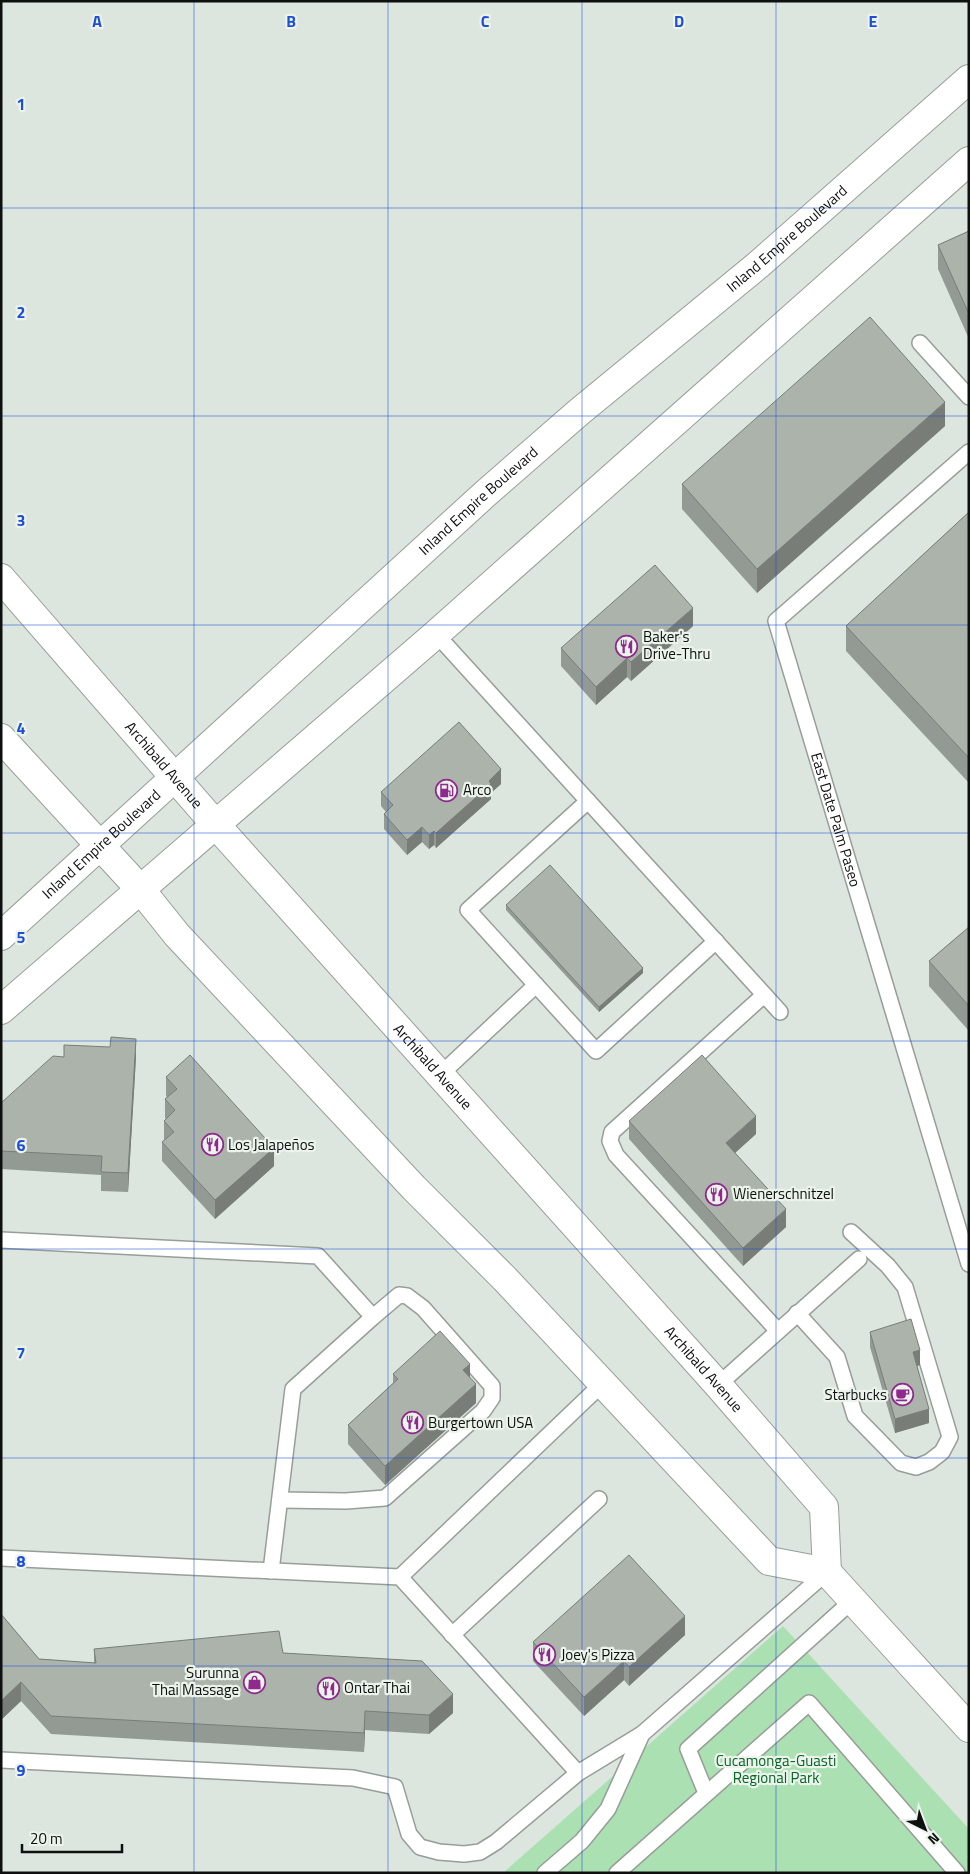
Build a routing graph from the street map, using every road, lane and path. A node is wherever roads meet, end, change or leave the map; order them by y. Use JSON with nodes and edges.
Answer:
{"nodes":[{"id":1,"x":969,"y":79,"type":"edge"},
{"id":2,"x":969,"y":161,"type":"edge"},
{"id":3,"x":920,"y":343,"type":"dead end"},
{"id":4,"x":969,"y":397,"type":"edge"},
{"id":5,"x":969,"y":452,"type":"edge"},
{"id":6,"x":1,"y":578,"type":"edge"},
{"id":7,"x":436,"y":634,"type":"junction"},
{"id":8,"x":1,"y":738,"type":"edge"},
{"id":9,"x":175,"y":777,"type":"junction"},
{"id":10,"x":588,"y":801,"type":"junction"},
{"id":11,"x":216,"y":824,"type":"junction"},
{"id":12,"x":100,"y":847,"type":"junction"},
{"id":13,"x":141,"y":890,"type":"junction"},
{"id":14,"x":1,"y":936,"type":"edge"},
{"id":15,"x":716,"y":941,"type":"junction"},
{"id":16,"x":536,"y":985,"type":"junction"},
{"id":17,"x":764,"y":996,"type":"junction"},
{"id":18,"x":1,"y":1010,"type":"edge"},
{"id":19,"x":780,"y":1012,"type":"dead end"},
{"id":20,"x":441,"y":1074,"type":"junction"},
{"id":21,"x":851,"y":1232,"type":"dead end"},
{"id":22,"x":1,"y":1240,"type":"edge"},
{"id":23,"x":859,"y":1259,"type":"dead end"},
{"id":24,"x":969,"y":1264,"type":"edge"},
{"id":25,"x":797,"y":1313,"type":"junction"},
{"id":26,"x":373,"y":1317,"type":"junction"},
{"id":27,"x":778,"y":1331,"type":"junction"},
{"id":28,"x":602,"y":1384,"type":"junction"},
{"id":29,"x":718,"y":1384,"type":"junction"},
{"id":30,"x":599,"y":1499,"type":"dead end"},
{"id":31,"x":280,"y":1500,"type":"junction"},
{"id":32,"x":1,"y":1558,"type":"edge"},
{"id":33,"x":271,"y":1571,"type":"junction"},
{"id":34,"x":827,"y":1572,"type":"junction"},
{"id":35,"x":400,"y":1577,"type":"junction"},
{"id":36,"x":853,"y":1600,"type":"junction"},
{"id":37,"x":452,"y":1635,"type":"junction"},
{"id":38,"x":969,"y":1728,"type":"edge"},
{"id":39,"x":642,"y":1734,"type":"junction"},
{"id":40,"x":1,"y":1760,"type":"edge"},
{"id":41,"x":578,"y":1773,"type":"junction"},
{"id":42,"x":706,"y":1793,"type":"junction"},
{"id":43,"x":545,"y":1873,"type":"edge"},
{"id":44,"x":617,"y":1873,"type":"edge"},
{"id":45,"x":957,"y":1873,"type":"edge"}],
"edges":[{"from":1,"to":9,"type":"main road","name":"Inland Empire Boulevard"},
{"from":2,"to":7,"type":"main road"},
{"from":3,"to":4,"type":"lane"},
{"from":5,"to":24,"type":"lane","name":"East Date Palm Paseo"},
{"from":6,"to":9,"type":"main road","name":"Archibald Avenue"},
{"from":7,"to":10,"type":"lane"},
{"from":7,"to":11,"type":"main road"},
{"from":8,"to":12,"type":"main road"},
{"from":9,"to":11,"type":"main road","name":"Archibald Avenue"},
{"from":9,"to":12,"type":"main road","name":"Inland Empire Boulevard"},
{"from":10,"to":15,"type":"lane"},
{"from":10,"to":16,"type":"lane"},
{"from":11,"to":13,"type":"main road"},
{"from":11,"to":20,"type":"main road","name":"Archibald Avenue"},
{"from":12,"to":13,"type":"main road"},
{"from":12,"to":14,"type":"main road","name":"Inland Empire Boulevard"},
{"from":13,"to":18,"type":"main road"},
{"from":13,"to":28,"type":"main road"},
{"from":15,"to":16,"type":"lane"},
{"from":15,"to":17,"type":"lane"},
{"from":16,"to":20,"type":"lane"},
{"from":17,"to":19,"type":"lane"},
{"from":17,"to":27,"type":"lane"},
{"from":20,"to":29,"type":"main road","name":"Archibald Avenue"},
{"from":21,"to":25,"type":"lane"},
{"from":22,"to":26,"type":"lane"},
{"from":23,"to":25,"type":"lane"},
{"from":25,"to":27,"type":"lane"},
{"from":26,"to":31,"type":"lane"},
{"from":26,"to":31,"type":"lane"},
{"from":27,"to":29,"type":"lane"},
{"from":28,"to":34,"type":"main road"},
{"from":28,"to":35,"type":"lane"},
{"from":29,"to":34,"type":"main road","name":"Archibald Avenue"},
{"from":30,"to":37,"type":"lane"},
{"from":31,"to":33,"type":"lane"},
{"from":32,"to":33,"type":"lane"},
{"from":33,"to":35,"type":"lane"},
{"from":34,"to":36,"type":"main road"},
{"from":34,"to":39,"type":"lane"},
{"from":35,"to":37,"type":"lane"},
{"from":36,"to":38,"type":"main road"},
{"from":36,"to":42,"type":"lane"},
{"from":37,"to":41,"type":"lane"},
{"from":39,"to":41,"type":"lane"},
{"from":39,"to":43,"type":"lane"},
{"from":40,"to":41,"type":"lane"},
{"from":42,"to":44,"type":"lane"},
{"from":42,"to":45,"type":"lane"}]}
